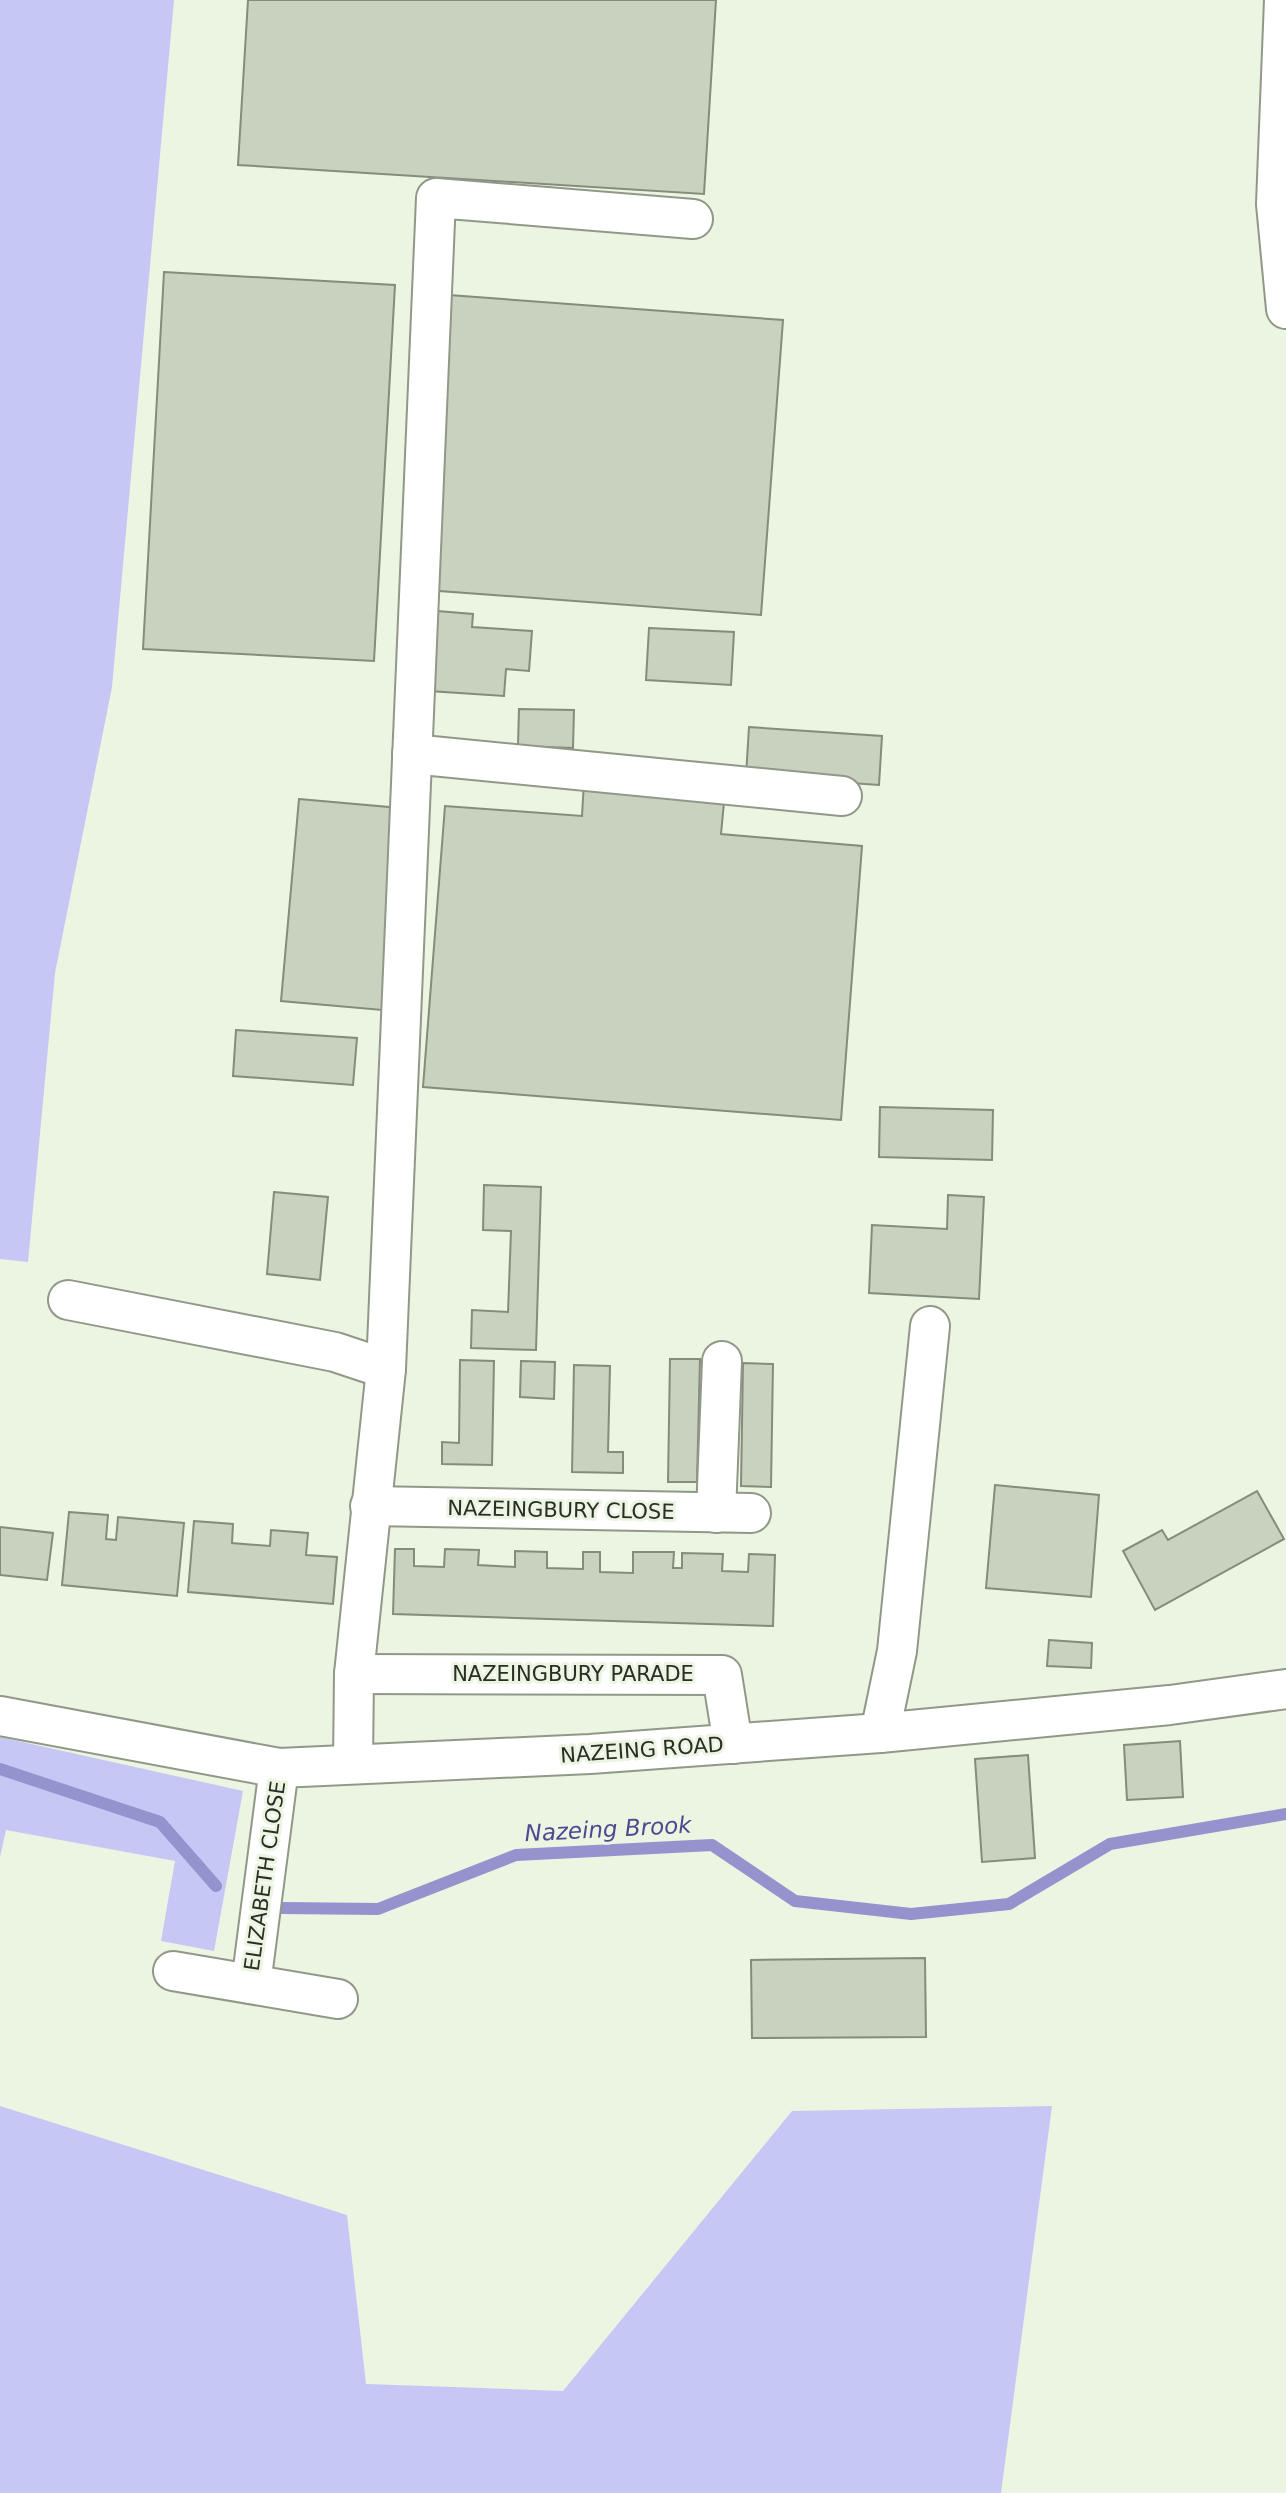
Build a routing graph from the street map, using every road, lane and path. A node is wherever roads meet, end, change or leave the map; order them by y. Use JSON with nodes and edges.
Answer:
{"nodes":[{"id":1,"x":1284,"y":0,"type":"edge"},
{"id":2,"x":692,"y":219,"type":"dead end"},
{"id":3,"x":1286,"y":309,"type":"edge"},
{"id":4,"x":412,"y":754,"type":"junction"},
{"id":5,"x":842,"y":796,"type":"dead end"},
{"id":6,"x":68,"y":1300,"type":"dead end"},
{"id":7,"x":930,"y":1326,"type":"dead end"},
{"id":8,"x":722,"y":1361,"type":"dead end"},
{"id":9,"x":386,"y":1369,"type":"junction"},
{"id":10,"x":370,"y":1506,"type":"junction"},
{"id":11,"x":354,"y":1674,"type":"junction"},
{"id":12,"x":1286,"y":1689,"type":"edge"},
{"id":13,"x":0,"y":1716,"type":"edge"},
{"id":14,"x":880,"y":1733,"type":"junction"},
{"id":15,"x":733,"y":1744,"type":"junction"},
{"id":16,"x":353,"y":1765,"type":"junction"},
{"id":17,"x":279,"y":1768,"type":"junction"},
{"id":18,"x":173,"y":1971,"type":"dead end"},
{"id":19,"x":251,"y":1984,"type":"junction"},
{"id":20,"x":338,"y":1999,"type":"dead end"}],
"edges":[{"from":1,"to":3,"type":"street"},
{"from":2,"to":4,"type":"street"},
{"from":4,"to":5,"type":"street"},
{"from":4,"to":9,"type":"street"},
{"from":6,"to":9,"type":"street"},
{"from":7,"to":14,"type":"street"},
{"from":8,"to":10,"type":"street","name":"NAZEINGBURY CLOSE"},
{"from":9,"to":10,"type":"street"},
{"from":10,"to":11,"type":"street"},
{"from":11,"to":15,"type":"street","name":"NAZEINGBURY PARADE"},
{"from":11,"to":16,"type":"street"},
{"from":12,"to":14,"type":"street","name":"NAZEING ROAD"},
{"from":13,"to":17,"type":"street","name":"NAZEING ROAD"},
{"from":14,"to":15,"type":"street","name":"NAZEING ROAD"},
{"from":15,"to":16,"type":"street","name":"NAZEING ROAD"},
{"from":16,"to":17,"type":"street","name":"NAZEING ROAD"},
{"from":17,"to":19,"type":"street","name":"ELIZABETH CLOSE"},
{"from":18,"to":19,"type":"street","name":"ELIZABETH CLOSE"},
{"from":19,"to":20,"type":"street","name":"ELIZABETH CLOSE"}]}
